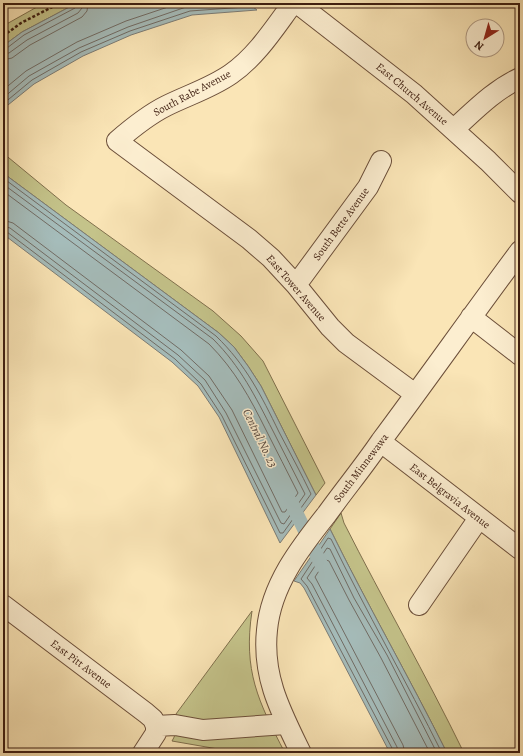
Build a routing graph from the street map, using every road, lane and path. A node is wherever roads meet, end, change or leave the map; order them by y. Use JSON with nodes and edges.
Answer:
{"nodes":[{"id":1,"x":60,"y":3,"type":"edge"},
{"id":2,"x":293,"y":3,"type":"edge"},
{"id":3,"x":298,"y":3,"type":"edge"},
{"id":4,"x":3,"y":36,"type":"edge"},
{"id":5,"x":520,"y":78,"type":"edge"},
{"id":6,"x":454,"y":129,"type":"junction"},
{"id":7,"x":117,"y":142,"type":"joint"},
{"id":8,"x":381,"y":161,"type":"dead end"},
{"id":9,"x":520,"y":192,"type":"edge"},
{"id":10,"x":520,"y":250,"type":"edge"},
{"id":11,"x":296,"y":285,"type":"junction"},
{"id":12,"x":471,"y":317,"type":"junction"},
{"id":13,"x":520,"y":355,"type":"edge"},
{"id":14,"x":415,"y":394,"type":"junction"},
{"id":15,"x":381,"y":442,"type":"junction"},
{"id":16,"x":479,"y":518,"type":"junction"},
{"id":17,"x":520,"y":550,"type":"edge"},
{"id":18,"x":3,"y":605,"type":"edge"},
{"id":19,"x":419,"y":605,"type":"dead end"},
{"id":20,"x":283,"y":716,"type":"junction"},
{"id":21,"x":156,"y":726,"type":"junction"},
{"id":22,"x":143,"y":753,"type":"edge"},
{"id":23,"x":301,"y":753,"type":"edge"}],
"edges":[{"from":1,"to":4,"type":"path"},
{"from":2,"to":7,"type":"street","name":"South Rabe Avenue"},
{"from":3,"to":6,"type":"street","name":"East Church Avenue"},
{"from":5,"to":6,"type":"street"},
{"from":6,"to":9,"type":"street","name":"East Church Avenue"},
{"from":7,"to":11,"type":"street","name":"East Tower Avenue"},
{"from":8,"to":11,"type":"street","name":"South Bette Avenue"},
{"from":10,"to":12,"type":"street","name":"South Minnewawa"},
{"from":11,"to":14,"type":"street","name":"East Tower Avenue"},
{"from":12,"to":13,"type":"street"},
{"from":12,"to":14,"type":"street","name":"South Minnewawa"},
{"from":14,"to":15,"type":"street","name":"South Minnewawa"},
{"from":15,"to":16,"type":"street","name":"East Belgravia Avenue"},
{"from":15,"to":20,"type":"street","name":"South Minnewawa"},
{"from":16,"to":17,"type":"street","name":"East Belgravia Avenue"},
{"from":16,"to":19,"type":"street"},
{"from":18,"to":21,"type":"street","name":"East Pitt Avenue"},
{"from":20,"to":21,"type":"street"},
{"from":20,"to":23,"type":"street"},
{"from":21,"to":22,"type":"street"}]}
